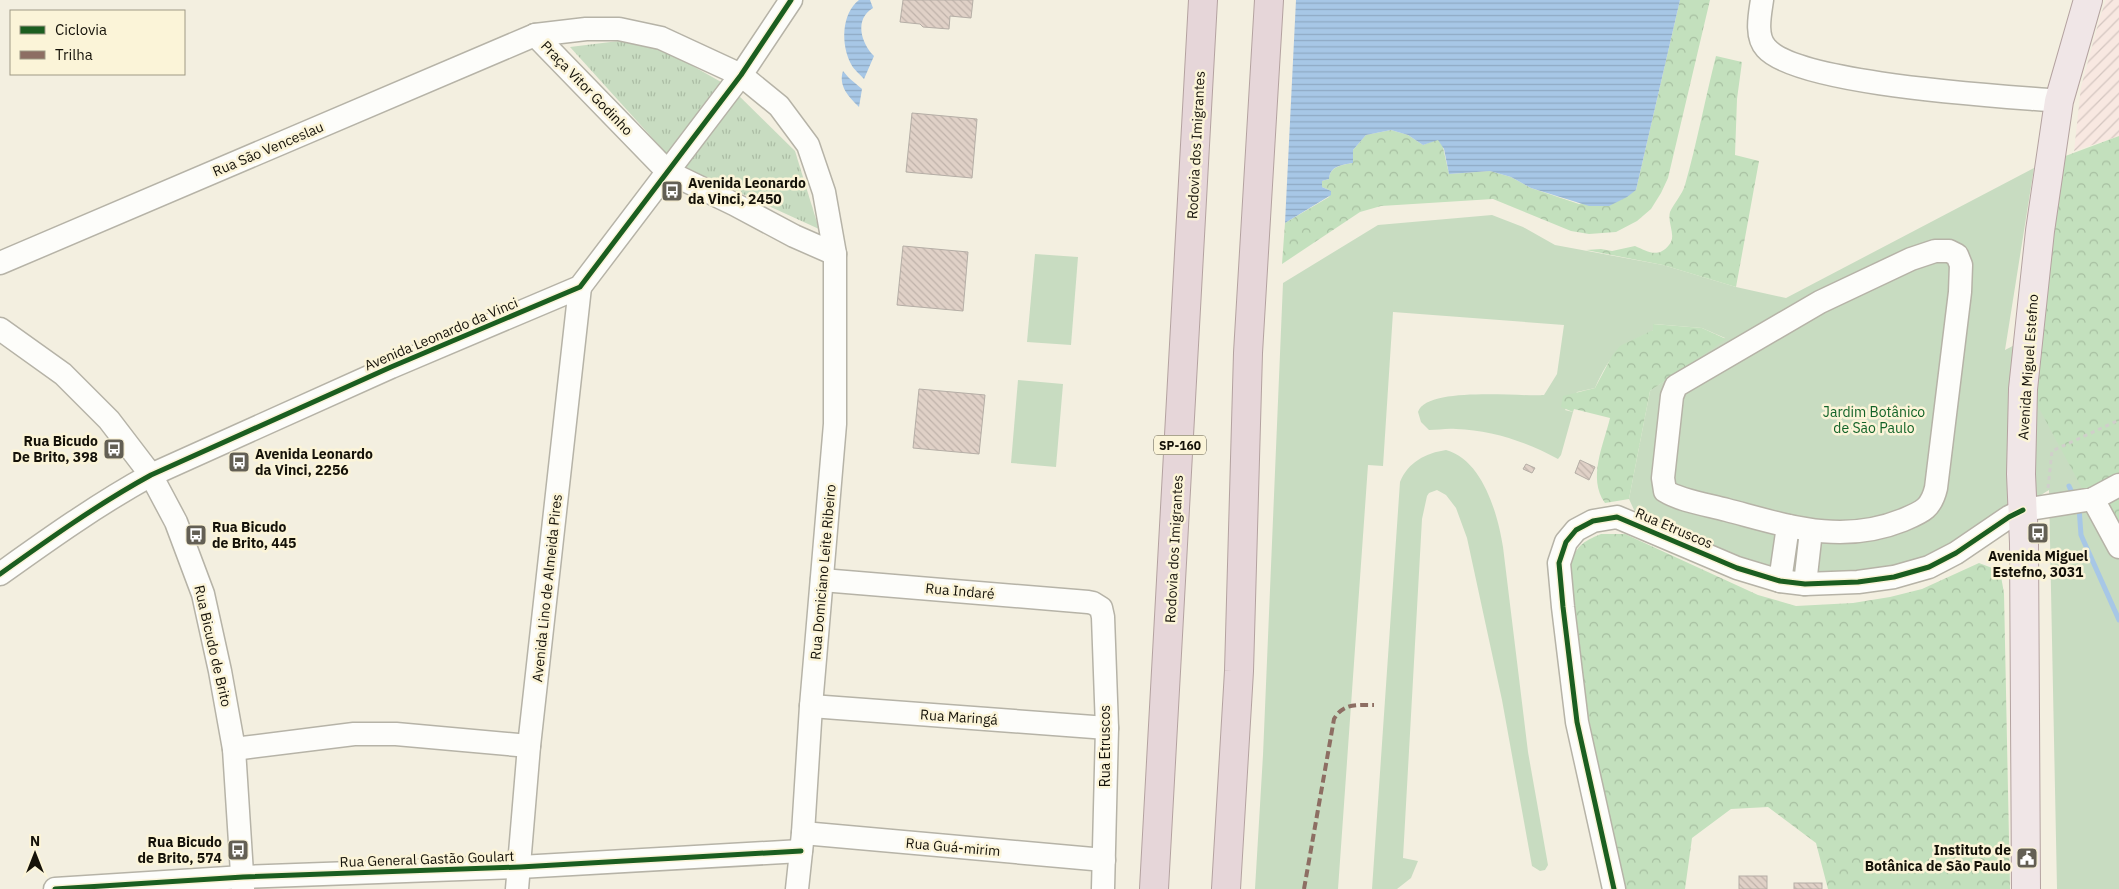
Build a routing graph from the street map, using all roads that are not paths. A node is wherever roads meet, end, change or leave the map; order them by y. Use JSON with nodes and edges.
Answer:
{"nodes":[{"id":1,"x":791,"y":0,"type":"edge"},
{"id":2,"x":1203,"y":0,"type":"edge"},
{"id":3,"x":1269,"y":0,"type":"edge"},
{"id":4,"x":1762,"y":0,"type":"edge"},
{"id":5,"x":2088,"y":0,"type":"edge"},
{"id":6,"x":535,"y":35,"type":"junction"},
{"id":7,"x":741,"y":75,"type":"junction"},
{"id":8,"x":2059,"y":101,"type":"junction"},
{"id":9,"x":668,"y":172,"type":"junction"},
{"id":10,"x":835,"y":254,"type":"junction"},
{"id":11,"x":0,"y":263,"type":"edge"},
{"id":12,"x":580,"y":287,"type":"junction"},
{"id":13,"x":0,"y":328,"type":"edge"},
{"id":14,"x":151,"y":475,"type":"junction"},
{"id":15,"x":2119,"y":485,"type":"edge"},
{"id":16,"x":2083,"y":501,"type":"junction"},
{"id":17,"x":2034,"y":509,"type":"junction"},
{"id":18,"x":1788,"y":526,"type":"junction"},
{"id":19,"x":1811,"y":531,"type":"junction"},
{"id":20,"x":2119,"y":547,"type":"edge"},
{"id":21,"x":0,"y":574,"type":"edge"},
{"id":22,"x":822,"y":580,"type":"junction"},
{"id":23,"x":1780,"y":582,"type":"junction"},
{"id":24,"x":1805,"y":584,"type":"junction"},
{"id":25,"x":1098,"y":605,"type":"joint"},
{"id":26,"x":811,"y":706,"type":"junction"},
{"id":27,"x":1107,"y":728,"type":"junction"},
{"id":28,"x":529,"y":746,"type":"junction"},
{"id":29,"x":234,"y":749,"type":"junction"},
{"id":30,"x":802,"y":842,"type":"junction"},
{"id":31,"x":1104,"y":860,"type":"junction"},
{"id":32,"x":518,"y":878,"type":"edge"},
{"id":33,"x":243,"y":883,"type":"edge"},
{"id":34,"x":55,"y":889,"type":"edge"},
{"id":35,"x":797,"y":889,"type":"edge"},
{"id":36,"x":1103,"y":889,"type":"edge"},
{"id":37,"x":1154,"y":889,"type":"edge"},
{"id":38,"x":1226,"y":889,"type":"edge"},
{"id":39,"x":1614,"y":889,"type":"edge"},
{"id":40,"x":2026,"y":889,"type":"edge"}],
"edges":[{"from":1,"to":7,"type":"street","name":"Avenida Leonardo da Vinci"},
{"from":2,"to":37,"type":"highway","name":"Rodovia dos Imigrantes","number":"SP-160"},
{"from":3,"to":38,"type":"highway"},
{"from":4,"to":8,"type":"street"},
{"from":5,"to":8,"type":"main road","name":"Avenida Miguel Estefno"},
{"from":6,"to":7,"type":"street","name":"Praça Vitor Godinho"},
{"from":6,"to":9,"type":"street","name":"Praça Vitor Godinho"},
{"from":6,"to":11,"type":"street","name":"Rua São Venceslau"},
{"from":7,"to":9,"type":"street","name":"Avenida Leonardo da Vinci"},
{"from":7,"to":10,"type":"street","name":"Praça Vitor Godinho"},
{"from":8,"to":17,"type":"main road","name":"Avenida Miguel Estefno"},
{"from":9,"to":10,"type":"street","name":"Praça Vitor Godinho"},
{"from":9,"to":12,"type":"street","name":"Avenida Leonardo da Vinci"},
{"from":10,"to":22,"type":"street","name":"Rua Domiciano Leite Ribeiro"},
{"from":12,"to":14,"type":"street","name":"Avenida Leonardo da Vinci"},
{"from":12,"to":28,"type":"street","name":"Avenida Lino de Almeida Pires"},
{"from":13,"to":14,"type":"street","name":"Rua Bicudo de Brito"},
{"from":14,"to":21,"type":"street","name":"Avenida Leonardo da Vinci"},
{"from":14,"to":29,"type":"street","name":"Rua Bicudo de Brito"},
{"from":15,"to":16,"type":"street","name":"Rua Etruscos"},
{"from":16,"to":17,"type":"street","name":"Rua Etruscos"},
{"from":16,"to":20,"type":"street"},
{"from":17,"to":24,"type":"street","name":"Rua Etruscos"},
{"from":17,"to":40,"type":"main road","name":"Avenida Miguel Estefno"},
{"from":18,"to":19,"type":"street"},
{"from":18,"to":19,"type":"street"},
{"from":18,"to":23,"type":"street"},
{"from":19,"to":24,"type":"street"},
{"from":22,"to":25,"type":"street","name":"Rua Indaré"},
{"from":22,"to":26,"type":"street","name":"Rua Domiciano Leite Ribeiro"},
{"from":23,"to":24,"type":"street","name":"Rua Etruscos"},
{"from":23,"to":39,"type":"street","name":"Rua Etruscos"},
{"from":25,"to":27,"type":"street","name":"Rua Etruscos"},
{"from":26,"to":27,"type":"street","name":"Rua Maringá"},
{"from":26,"to":30,"type":"street","name":"Rua Domiciano Leite Ribeiro"},
{"from":27,"to":31,"type":"street","name":"Rua Etruscos"},
{"from":28,"to":29,"type":"street"},
{"from":28,"to":32,"type":"street","name":"Avenida Lino de Almeida Pires"},
{"from":29,"to":33,"type":"street","name":"Rua Bicudo de Brito"},
{"from":30,"to":31,"type":"street","name":"Rua Guá-mirim"},
{"from":30,"to":32,"type":"street","name":"Rua General Gastão Goulart"},
{"from":30,"to":35,"type":"street","name":"Rua Domiciano Leite Ribeiro"},
{"from":31,"to":36,"type":"street","name":"Rua Etruscos"},
{"from":32,"to":33,"type":"street","name":"Rua General Gastão Goulart"},
{"from":33,"to":34,"type":"street","name":"Rua General Gastão Goulart"}]}
